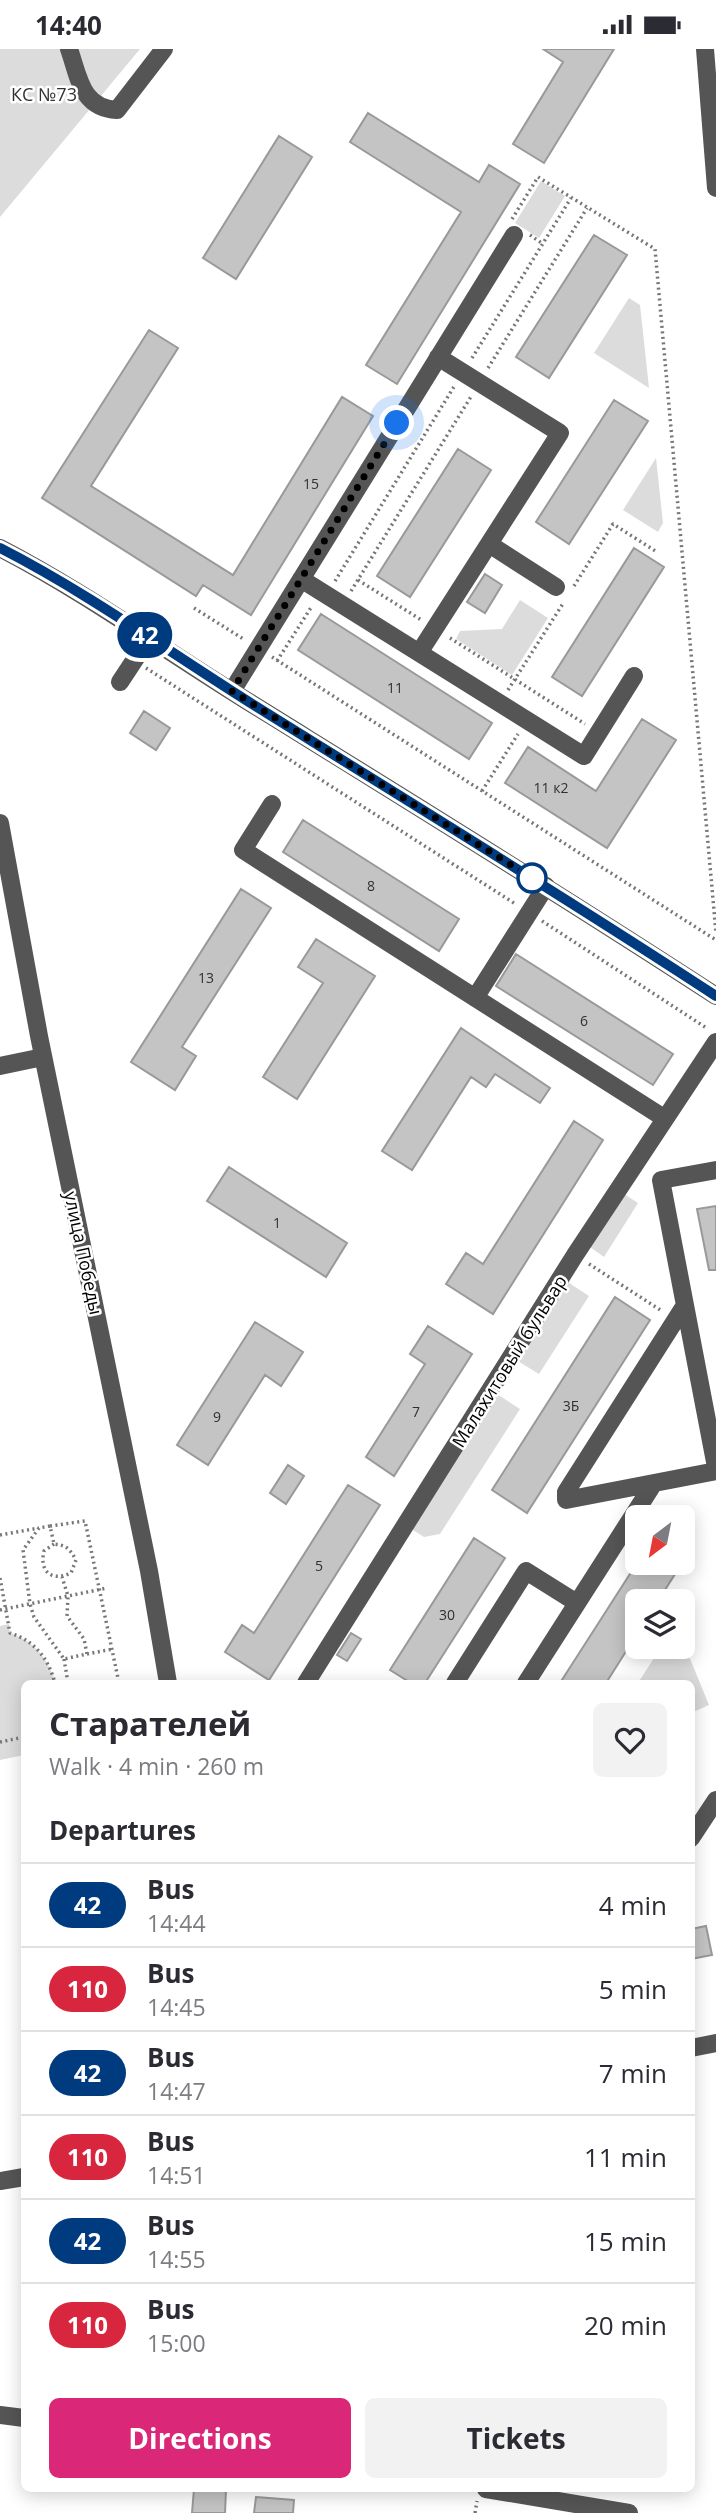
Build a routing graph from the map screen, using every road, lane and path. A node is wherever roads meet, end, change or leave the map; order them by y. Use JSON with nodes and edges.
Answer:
{"nodes":[{"id":1,"x":69,"y":49,"type":"edge"},
{"id":2,"x":164,"y":49,"type":"edge"},
{"id":3,"x":705,"y":49,"type":"edge"},
{"id":4,"x":716,"y":188,"type":"edge"},
{"id":5,"x":571,"y":198,"type":"dead end"},
{"id":6,"x":587,"y":208,"type":"dead end"},
{"id":7,"x":514,"y":235,"type":"dead end"},
{"id":8,"x":655,"y":249,"type":"dead end"},
{"id":9,"x":438,"y":357,"type":"junction"},
{"id":10,"x":463,"y":372,"type":"junction"},
{"id":11,"x":480,"y":382,"type":"junction"},
{"id":12,"x":489,"y":544,"type":"junction"},
{"id":13,"x":0,"y":548,"type":"edge"},
{"id":14,"x":657,"y":552,"type":"dead end"},
{"id":15,"x":301,"y":579,"type":"junction"},
{"id":16,"x":358,"y":580,"type":"junction"},
{"id":17,"x":323,"y":593,"type":"junction"},
{"id":18,"x":564,"y":593,"type":"junction"},
{"id":19,"x":342,"y":605,"type":"junction"},
{"id":20,"x":194,"y":608,"type":"dead end"},
{"id":21,"x":435,"y":628,"type":"junction"},
{"id":22,"x":149,"y":638,"type":"junction"},
{"id":23,"x":258,"y":649,"type":"junction"},
{"id":24,"x":419,"y":653,"type":"junction"},
{"id":25,"x":134,"y":660,"type":"junction"},
{"id":26,"x":277,"y":661,"type":"junction"},
{"id":27,"x":634,"y":676,"type":"dead end"},
{"id":28,"x":515,"y":679,"type":"junction"},
{"id":29,"x":120,"y":682,"type":"dead end"},
{"id":30,"x":232,"y":691,"type":"junction"},
{"id":31,"x":499,"y":703,"type":"junction"},
{"id":32,"x":527,"y":720,"type":"junction"},
{"id":33,"x":599,"y":733,"type":"junction"},
{"id":34,"x":482,"y":791,"type":"junction"},
{"id":35,"x":272,"y":804,"type":"dead end"},
{"id":36,"x":0,"y":823,"type":"edge"},
{"id":37,"x":546,"y":886,"type":"junction"},
{"id":38,"x":529,"y":913,"type":"junction"},
{"id":39,"x":716,"y":933,"type":"edge"},
{"id":40,"x":716,"y":940,"type":"edge"},
{"id":41,"x":716,"y":996,"type":"edge"},
{"id":42,"x":475,"y":998,"type":"junction"},
{"id":43,"x":716,"y":1034,"type":"edge"},
{"id":44,"x":716,"y":1042,"type":"edge"},
{"id":45,"x":43,"y":1057,"type":"junction"},
{"id":46,"x":0,"y":1066,"type":"edge"},
{"id":47,"x":664,"y":1118,"type":"junction"},
{"id":48,"x":716,"y":1170,"type":"edge"},
{"id":49,"x":575,"y":1255,"type":"junction"},
{"id":50,"x":680,"y":1312,"type":"junction"},
{"id":51,"x":716,"y":1469,"type":"edge"},
{"id":52,"x":654,"y":1483,"type":"junction"},
{"id":53,"x":50,"y":1526,"type":"junction"},
{"id":54,"x":39,"y":1528,"type":"junction"},
{"id":55,"x":0,"y":1535,"type":"edge"},
{"id":56,"x":54,"y":1544,"type":"junction"},
{"id":57,"x":62,"y":1577,"type":"junction"},
{"id":58,"x":0,"y":1579,"type":"edge"},
{"id":59,"x":107,"y":1588,"type":"dead end"},
{"id":60,"x":100,"y":1590,"type":"junction"},
{"id":61,"x":68,"y":1596,"type":"junction"},
{"id":62,"x":577,"y":1603,"type":"junction"},
{"id":63,"x":30,"y":1604,"type":"junction"},
{"id":64,"x":6,"y":1609,"type":"junction"},
{"id":65,"x":0,"y":1610,"type":"edge"},
{"id":66,"x":113,"y":1649,"type":"junction"},
{"id":67,"x":87,"y":1654,"type":"junction"},
{"id":68,"x":64,"y":1659,"type":"junction"},
{"id":69,"x":54,"y":1680,"type":"edge"},
{"id":70,"x":68,"y":1680,"type":"edge"},
{"id":71,"x":118,"y":1680,"type":"edge"},
{"id":72,"x":167,"y":1680,"type":"edge"},
{"id":73,"x":308,"y":1680,"type":"edge"},
{"id":74,"x":456,"y":1680,"type":"edge"},
{"id":75,"x":528,"y":1680,"type":"edge"},
{"id":76,"x":21,"y":1738,"type":"edge"},
{"id":77,"x":0,"y":1742,"type":"edge"},
{"id":78,"x":716,"y":1800,"type":"edge"},
{"id":79,"x":695,"y":1832,"type":"edge"},
{"id":80,"x":716,"y":2043,"type":"edge"},
{"id":81,"x":695,"y":2046,"type":"edge"},
{"id":82,"x":21,"y":2177,"type":"edge"},
{"id":83,"x":0,"y":2181,"type":"edge"},
{"id":84,"x":0,"y":2415,"type":"edge"},
{"id":85,"x":21,"y":2418,"type":"edge"},
{"id":86,"x":504,"y":2492,"type":"edge"},
{"id":87,"x":629,"y":2513,"type":"edge"}],
"edges":[{"from":1,"to":2,"type":"street"},
{"from":3,"to":4,"type":"street"},
{"from":5,"to":10,"type":"path"},
{"from":6,"to":11,"type":"path"},
{"from":7,"to":9,"type":"street"},
{"from":8,"to":39,"type":"path"},
{"from":9,"to":10,"type":"street"},
{"from":9,"to":15,"type":"street"},
{"from":10,"to":11,"type":"street"},
{"from":10,"to":17,"type":"path"},
{"from":11,"to":12,"type":"street"},
{"from":11,"to":16,"type":"path"},
{"from":12,"to":18,"type":"street"},
{"from":12,"to":21,"type":"street"},
{"from":13,"to":22,"type":"street"},
{"from":14,"to":18,"type":"path"},
{"from":15,"to":17,"type":"street"},
{"from":15,"to":23,"type":"street"},
{"from":16,"to":19,"type":"path"},
{"from":16,"to":21,"type":"path"},
{"from":17,"to":19,"type":"street"},
{"from":17,"to":26,"type":"path"},
{"from":18,"to":28,"type":"path"},
{"from":19,"to":24,"type":"street"},
{"from":20,"to":23,"type":"path"},
{"from":21,"to":24,"type":"street"},
{"from":21,"to":28,"type":"path"},
{"from":22,"to":25,"type":"street"},
{"from":22,"to":30,"type":"street"},
{"from":23,"to":26,"type":"path"},
{"from":23,"to":30,"type":"street"},
{"from":24,"to":31,"type":"street"},
{"from":25,"to":29,"type":"street"},
{"from":25,"to":38,"type":"path"},
{"from":26,"to":34,"type":"path"},
{"from":27,"to":33,"type":"street"},
{"from":28,"to":31,"type":"path"},
{"from":28,"to":33,"type":"path"},
{"from":30,"to":37,"type":"street"},
{"from":31,"to":32,"type":"street"},
{"from":32,"to":33,"type":"street"},
{"from":32,"to":34,"type":"path"},
{"from":34,"to":40,"type":"path"},
{"from":35,"to":42,"type":"street"},
{"from":36,"to":45,"type":"street","name":"улица Победы"},
{"from":37,"to":38,"type":"street"},
{"from":37,"to":41,"type":"street"},
{"from":38,"to":42,"type":"street"},
{"from":38,"to":43,"type":"path"},
{"from":42,"to":47,"type":"street"},
{"from":44,"to":47,"type":"street","name":"Малахитовый бульвар"},
{"from":45,"to":46,"type":"street"},
{"from":45,"to":72,"type":"street","name":"улица Победы"},
{"from":47,"to":49,"type":"street","name":"Малахитовый бульвар"},
{"from":48,"to":50,"type":"street"},
{"from":49,"to":50,"type":"path"},
{"from":49,"to":73,"type":"street","name":"Малахитовый бульвар"},
{"from":50,"to":51,"type":"street"},
{"from":50,"to":52,"type":"street"},
{"from":51,"to":52,"type":"street"},
{"from":52,"to":62,"type":"street"},
{"from":53,"to":54,"type":"path"},
{"from":53,"to":56,"type":"path"},
{"from":53,"to":60,"type":"path"},
{"from":54,"to":55,"type":"path"},
{"from":54,"to":63,"type":"path"},
{"from":56,"to":57,"type":"path"},
{"from":56,"to":57,"type":"path"},
{"from":57,"to":61,"type":"path"},
{"from":58,"to":64,"type":"path"},
{"from":59,"to":60,"type":"path"},
{"from":60,"to":61,"type":"path"},
{"from":60,"to":66,"type":"path"},
{"from":61,"to":63,"type":"path"},
{"from":61,"to":67,"type":"path"},
{"from":62,"to":74,"type":"street"},
{"from":62,"to":75,"type":"street"},
{"from":63,"to":64,"type":"path"},
{"from":63,"to":68,"type":"path"},
{"from":64,"to":65,"type":"path"},
{"from":64,"to":69,"type":"path"},
{"from":66,"to":67,"type":"path"},
{"from":66,"to":71,"type":"path"},
{"from":67,"to":68,"type":"path"},
{"from":68,"to":70,"type":"path"},
{"from":76,"to":77,"type":"path"},
{"from":78,"to":79,"type":"street"},
{"from":80,"to":81,"type":"street"},
{"from":82,"to":83,"type":"street"},
{"from":84,"to":85,"type":"street"},
{"from":86,"to":87,"type":"street"}]}
